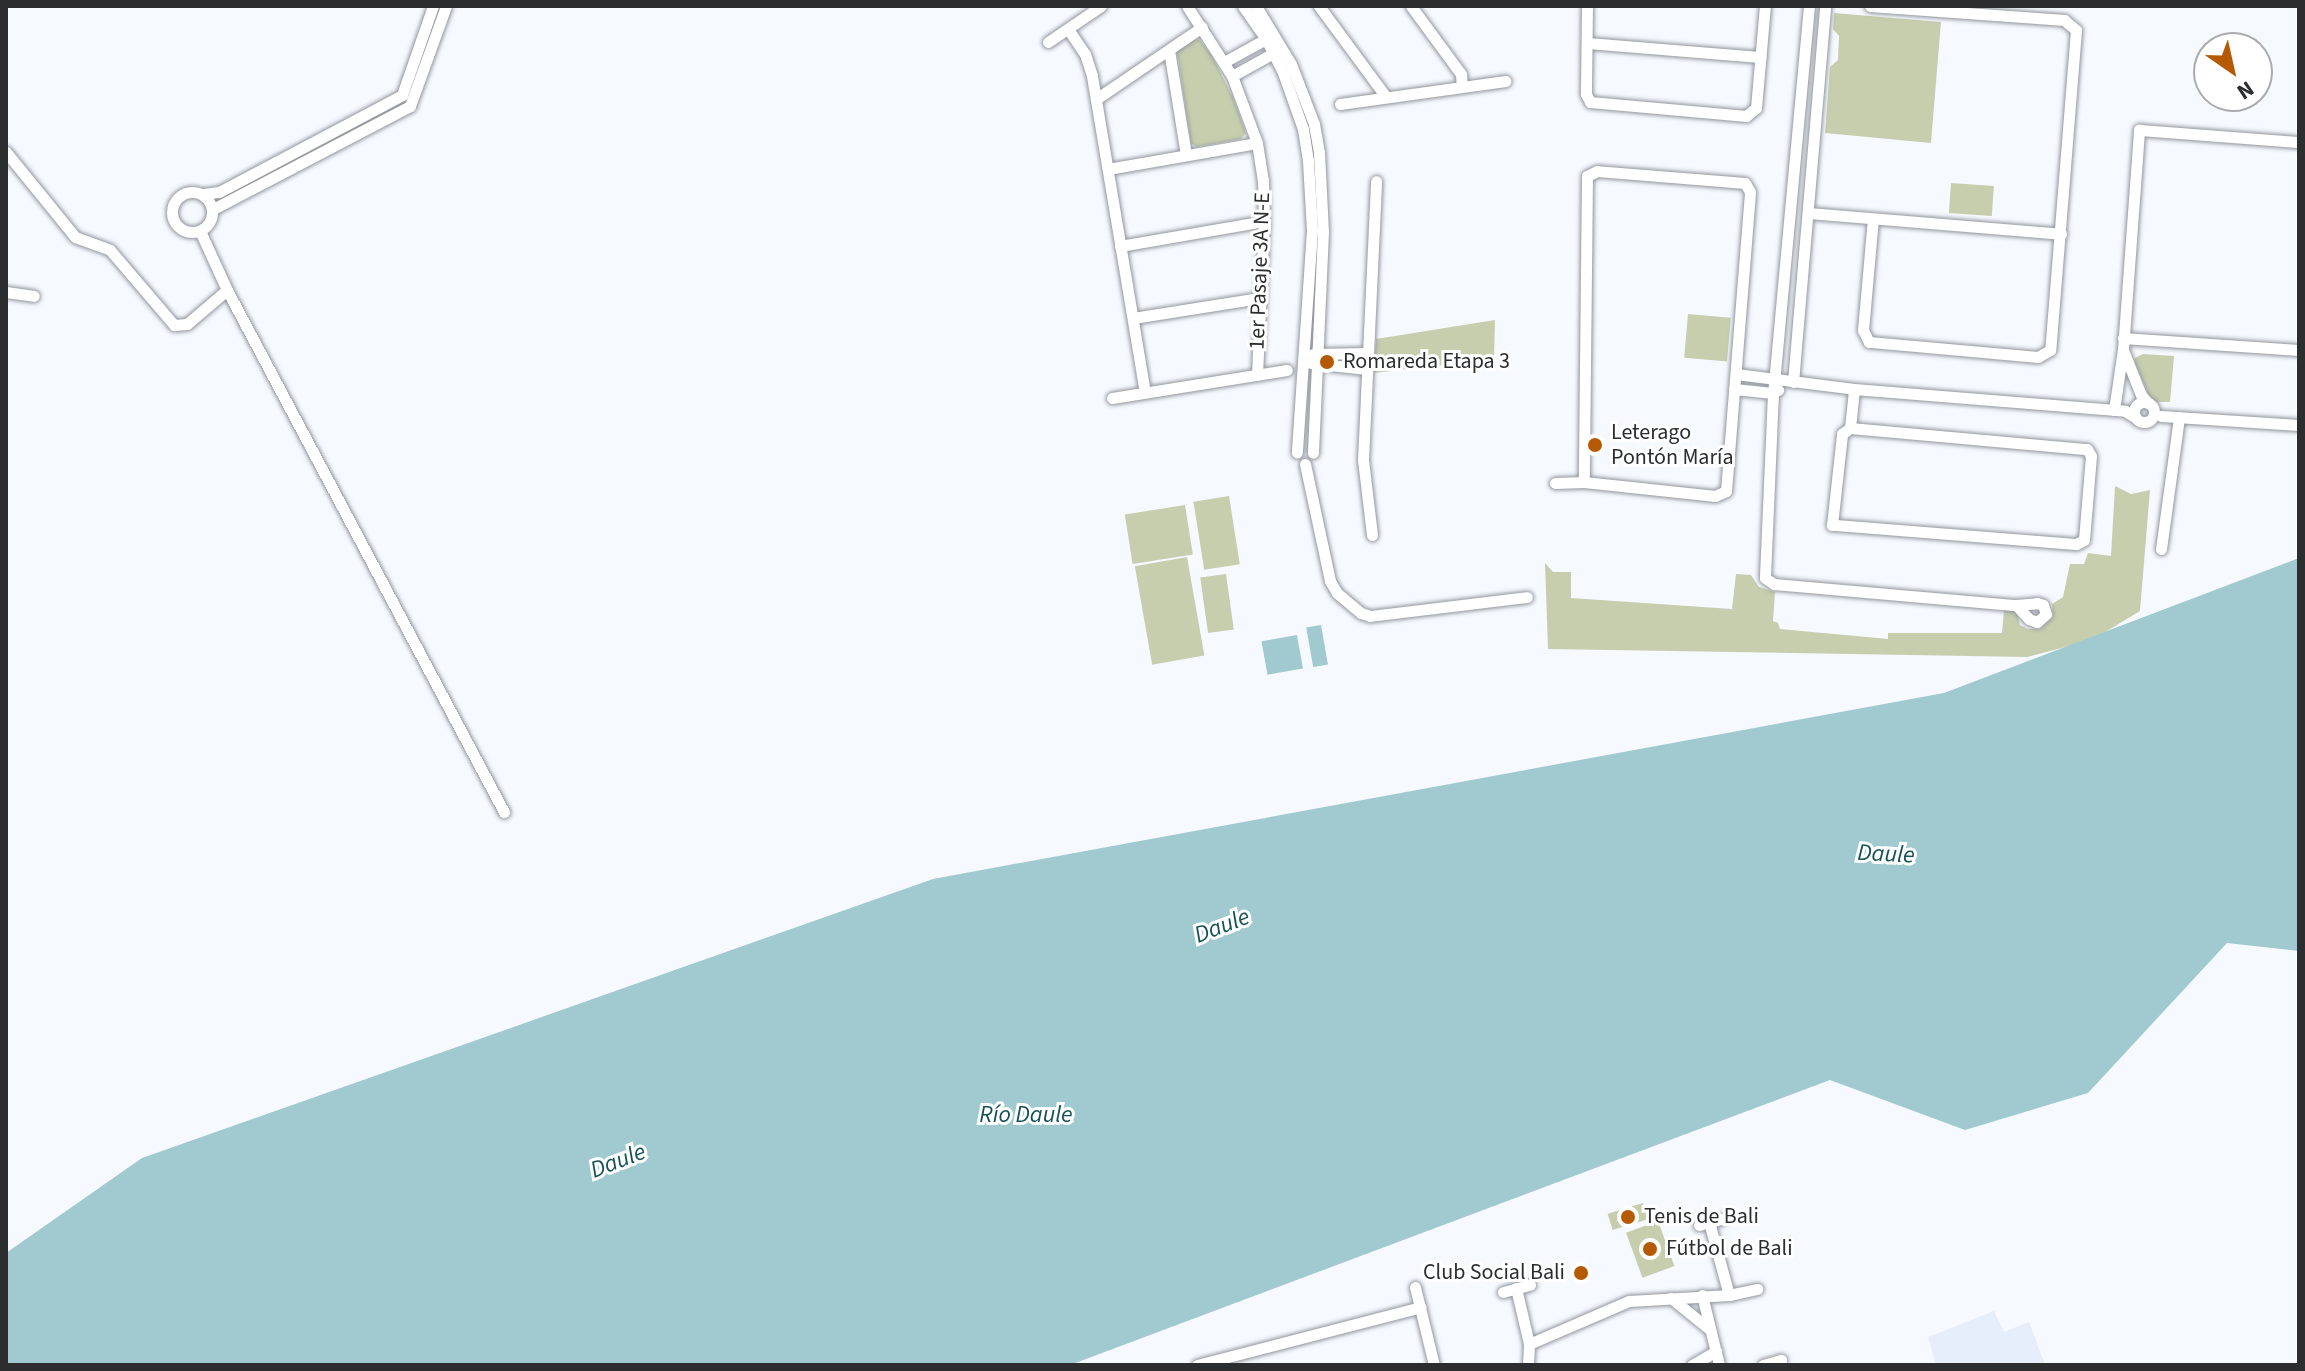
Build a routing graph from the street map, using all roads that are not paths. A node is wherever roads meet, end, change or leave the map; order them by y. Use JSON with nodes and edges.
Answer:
{"nodes":[{"id":1,"x":433,"y":6,"type":"edge"},
{"id":2,"x":446,"y":6,"type":"edge"},
{"id":3,"x":1101,"y":6,"type":"edge"},
{"id":4,"x":1187,"y":6,"type":"edge"},
{"id":5,"x":1243,"y":6,"type":"edge"},
{"id":6,"x":1256,"y":6,"type":"edge"},
{"id":7,"x":1319,"y":6,"type":"edge"},
{"id":8,"x":1411,"y":6,"type":"edge"},
{"id":9,"x":1587,"y":6,"type":"edge"},
{"id":10,"x":1765,"y":6,"type":"edge"},
{"id":11,"x":1809,"y":6,"type":"edge"},
{"id":12,"x":1825,"y":6,"type":"edge"},
{"id":13,"x":1870,"y":6,"type":"edge"},
{"id":14,"x":1202,"y":27,"type":"junction"},
{"id":15,"x":1068,"y":29,"type":"junction"},
{"id":16,"x":1266,"y":39,"type":"junction"},
{"id":17,"x":1048,"y":42,"type":"dead end"},
{"id":18,"x":1281,"y":42,"type":"junction"},
{"id":19,"x":1587,"y":43,"type":"junction"},
{"id":20,"x":1169,"y":50,"type":"junction"},
{"id":21,"x":1275,"y":54,"type":"junction"},
{"id":22,"x":1760,"y":57,"type":"junction"},
{"id":23,"x":1224,"y":62,"type":"junction"},
{"id":24,"x":1232,"y":76,"type":"junction"},
{"id":25,"x":1505,"y":81,"type":"dead end"},
{"id":26,"x":1462,"y":87,"type":"junction"},
{"id":27,"x":1386,"y":97,"type":"junction"},
{"id":28,"x":1096,"y":99,"type":"junction"},
{"id":29,"x":1340,"y":104,"type":"dead end"},
{"id":30,"x":2299,"y":142,"type":"edge"},
{"id":31,"x":1257,"y":143,"type":"junction"},
{"id":32,"x":6,"y":152,"type":"edge"},
{"id":33,"x":1186,"y":155,"type":"junction"},
{"id":34,"x":1108,"y":169,"type":"junction"},
{"id":35,"x":1376,"y":181,"type":"dead end"},
{"id":36,"x":204,"y":194,"type":"junction"},
{"id":37,"x":213,"y":209,"type":"junction"},
{"id":38,"x":1808,"y":213,"type":"junction"},
{"id":39,"x":1873,"y":219,"type":"junction"},
{"id":40,"x":1264,"y":221,"type":"junction"},
{"id":41,"x":200,"y":231,"type":"junction"},
{"id":42,"x":2061,"y":234,"type":"junction"},
{"id":43,"x":1120,"y":246,"type":"junction"},
{"id":44,"x":227,"y":290,"type":"junction"},
{"id":45,"x":6,"y":292,"type":"edge"},
{"id":46,"x":34,"y":296,"type":"dead end"},
{"id":47,"x":1259,"y":298,"type":"junction"},
{"id":48,"x":1133,"y":318,"type":"junction"},
{"id":49,"x":2123,"y":344,"type":"junction"},
{"id":50,"x":2299,"y":350,"type":"edge"},
{"id":51,"x":1317,"y":352,"type":"junction"},
{"id":52,"x":1368,"y":353,"type":"junction"},
{"id":53,"x":1304,"y":358,"type":"junction"},
{"id":54,"x":1316,"y":366,"type":"junction"},
{"id":55,"x":1367,"y":369,"type":"junction"},
{"id":56,"x":1287,"y":370,"type":"dead end"},
{"id":57,"x":1736,"y":374,"type":"junction"},
{"id":58,"x":1257,"y":375,"type":"junction"},
{"id":59,"x":1776,"y":380,"type":"junction"},
{"id":60,"x":1793,"y":382,"type":"junction"},
{"id":61,"x":1734,"y":389,"type":"junction"},
{"id":62,"x":1854,"y":389,"type":"junction"},
{"id":63,"x":1145,"y":392,"type":"junction"},
{"id":64,"x":1773,"y":393,"type":"junction"},
{"id":65,"x":1112,"y":398,"type":"dead end"},
{"id":66,"x":2141,"y":411,"type":"junction"},
{"id":67,"x":2179,"y":417,"type":"junction"},
{"id":68,"x":2299,"y":425,"type":"edge"},
{"id":69,"x":1850,"y":428,"type":"junction"},
{"id":70,"x":1297,"y":452,"type":"junction"},
{"id":71,"x":1313,"y":453,"type":"junction"},
{"id":72,"x":1305,"y":464,"type":"junction"},
{"id":73,"x":1584,"y":482,"type":"junction"},
{"id":74,"x":1555,"y":483,"type":"dead end"},
{"id":75,"x":1372,"y":535,"type":"dead end"},
{"id":76,"x":2161,"y":549,"type":"dead end"},
{"id":77,"x":1527,"y":597,"type":"dead end"},
{"id":78,"x":2016,"y":605,"type":"dead end"},
{"id":79,"x":504,"y":812,"type":"dead end"},
{"id":80,"x":1710,"y":1222,"type":"dead end"},
{"id":81,"x":1530,"y":1285,"type":"dead end"},
{"id":82,"x":1415,"y":1287,"type":"dead end"},
{"id":83,"x":1516,"y":1288,"type":"junction"},
{"id":84,"x":1757,"y":1289,"type":"dead end"},
{"id":85,"x":1503,"y":1292,"type":"dead end"},
{"id":86,"x":1702,"y":1295,"type":"junction"},
{"id":87,"x":1729,"y":1295,"type":"junction"},
{"id":88,"x":1671,"y":1298,"type":"junction"},
{"id":89,"x":1421,"y":1307,"type":"junction"},
{"id":90,"x":1708,"y":1328,"type":"junction"},
{"id":91,"x":1529,"y":1344,"type":"junction"},
{"id":92,"x":1716,"y":1351,"type":"junction"},
{"id":93,"x":1781,"y":1360,"type":"dead end"},
{"id":94,"x":1197,"y":1365,"type":"edge"},
{"id":95,"x":1434,"y":1365,"type":"edge"},
{"id":96,"x":1528,"y":1365,"type":"edge"},
{"id":97,"x":1692,"y":1365,"type":"edge"},
{"id":98,"x":1719,"y":1365,"type":"edge"},
{"id":99,"x":1763,"y":1365,"type":"edge"}],
"edges":[{"from":1,"to":36,"type":"street"},
{"from":2,"to":37,"type":"street"},
{"from":3,"to":15,"type":"street"},
{"from":4,"to":14,"type":"street","name":"1er Pasaje 3A N-E"},
{"from":5,"to":16,"type":"street"},
{"from":6,"to":18,"type":"street"},
{"from":7,"to":27,"type":"street"},
{"from":8,"to":26,"type":"street"},
{"from":9,"to":19,"type":"street"},
{"from":10,"to":22,"type":"street"},
{"from":11,"to":59,"type":"street"},
{"from":12,"to":38,"type":"street"},
{"from":13,"to":42,"type":"street"},
{"from":14,"to":20,"type":"street"},
{"from":14,"to":23,"type":"street","name":"1er Pasaje 3A N-E"},
{"from":15,"to":17,"type":"street"},
{"from":15,"to":28,"type":"street"},
{"from":16,"to":18,"type":"street"},
{"from":16,"to":21,"type":"street"},
{"from":16,"to":23,"type":"street"},
{"from":18,"to":21,"type":"street"},
{"from":18,"to":51,"type":"street"},
{"from":19,"to":22,"type":"street"},
{"from":19,"to":22,"type":"street"},
{"from":20,"to":28,"type":"street"},
{"from":20,"to":33,"type":"street"},
{"from":21,"to":24,"type":"street"},
{"from":21,"to":53,"type":"street"},
{"from":23,"to":24,"type":"street","name":"1er Pasaje 3A N-E"},
{"from":24,"to":31,"type":"street","name":"1er Pasaje 3A N-E"},
{"from":25,"to":26,"type":"street"},
{"from":26,"to":27,"type":"street"},
{"from":27,"to":29,"type":"street"},
{"from":28,"to":34,"type":"street"},
{"from":30,"to":49,"type":"street"},
{"from":31,"to":33,"type":"street"},
{"from":31,"to":40,"type":"street","name":"1er Pasaje 3A N-E"},
{"from":32,"to":44,"type":"street"},
{"from":33,"to":34,"type":"street"},
{"from":34,"to":43,"type":"street"},
{"from":35,"to":52,"type":"street"},
{"from":36,"to":37,"type":"street"},
{"from":36,"to":41,"type":"street"},
{"from":37,"to":41,"type":"street"},
{"from":38,"to":39,"type":"street"},
{"from":38,"to":60,"type":"street"},
{"from":39,"to":42,"type":"street"},
{"from":39,"to":42,"type":"street"},
{"from":40,"to":43,"type":"street"},
{"from":40,"to":47,"type":"street","name":"1er Pasaje 3A N-E"},
{"from":41,"to":44,"type":"street"},
{"from":43,"to":48,"type":"street"},
{"from":44,"to":79,"type":"street"},
{"from":45,"to":46,"type":"street"},
{"from":47,"to":48,"type":"street"},
{"from":47,"to":58,"type":"street","name":"1er Pasaje 3A N-E"},
{"from":48,"to":63,"type":"street"},
{"from":49,"to":50,"type":"street"},
{"from":49,"to":66,"type":"street"},
{"from":49,"to":66,"type":"street"},
{"from":51,"to":52,"type":"street"},
{"from":51,"to":53,"type":"street"},
{"from":51,"to":54,"type":"street"},
{"from":52,"to":55,"type":"street"},
{"from":53,"to":54,"type":"street"},
{"from":53,"to":70,"type":"street"},
{"from":54,"to":55,"type":"street"},
{"from":54,"to":71,"type":"street"},
{"from":55,"to":75,"type":"street"},
{"from":56,"to":58,"type":"street"},
{"from":57,"to":59,"type":"street"},
{"from":57,"to":61,"type":"street"},
{"from":57,"to":73,"type":"street"},
{"from":58,"to":63,"type":"street"},
{"from":59,"to":60,"type":"street"},
{"from":59,"to":64,"type":"street"},
{"from":60,"to":62,"type":"street"},
{"from":60,"to":64,"type":"street"},
{"from":61,"to":64,"type":"street"},
{"from":61,"to":73,"type":"street"},
{"from":62,"to":66,"type":"street"},
{"from":62,"to":69,"type":"street"},
{"from":63,"to":65,"type":"street"},
{"from":64,"to":78,"type":"street"},
{"from":66,"to":67,"type":"street"},
{"from":67,"to":68,"type":"street"},
{"from":67,"to":76,"type":"street"},
{"from":69,"to":69,"type":"street"},
{"from":70,"to":71,"type":"street"},
{"from":70,"to":72,"type":"street"},
{"from":71,"to":72,"type":"street"},
{"from":72,"to":77,"type":"street"},
{"from":73,"to":74,"type":"street"},
{"from":80,"to":87,"type":"street"},
{"from":81,"to":83,"type":"street"},
{"from":82,"to":89,"type":"street"},
{"from":83,"to":85,"type":"street"},
{"from":83,"to":91,"type":"street"},
{"from":84,"to":87,"type":"street"},
{"from":86,"to":87,"type":"street"},
{"from":86,"to":88,"type":"street"},
{"from":86,"to":90,"type":"street"},
{"from":88,"to":90,"type":"street"},
{"from":88,"to":91,"type":"street"},
{"from":89,"to":94,"type":"street"},
{"from":89,"to":95,"type":"street"},
{"from":90,"to":92,"type":"street"},
{"from":91,"to":96,"type":"street"},
{"from":92,"to":97,"type":"street"},
{"from":92,"to":98,"type":"street"},
{"from":93,"to":99,"type":"street"}]}
